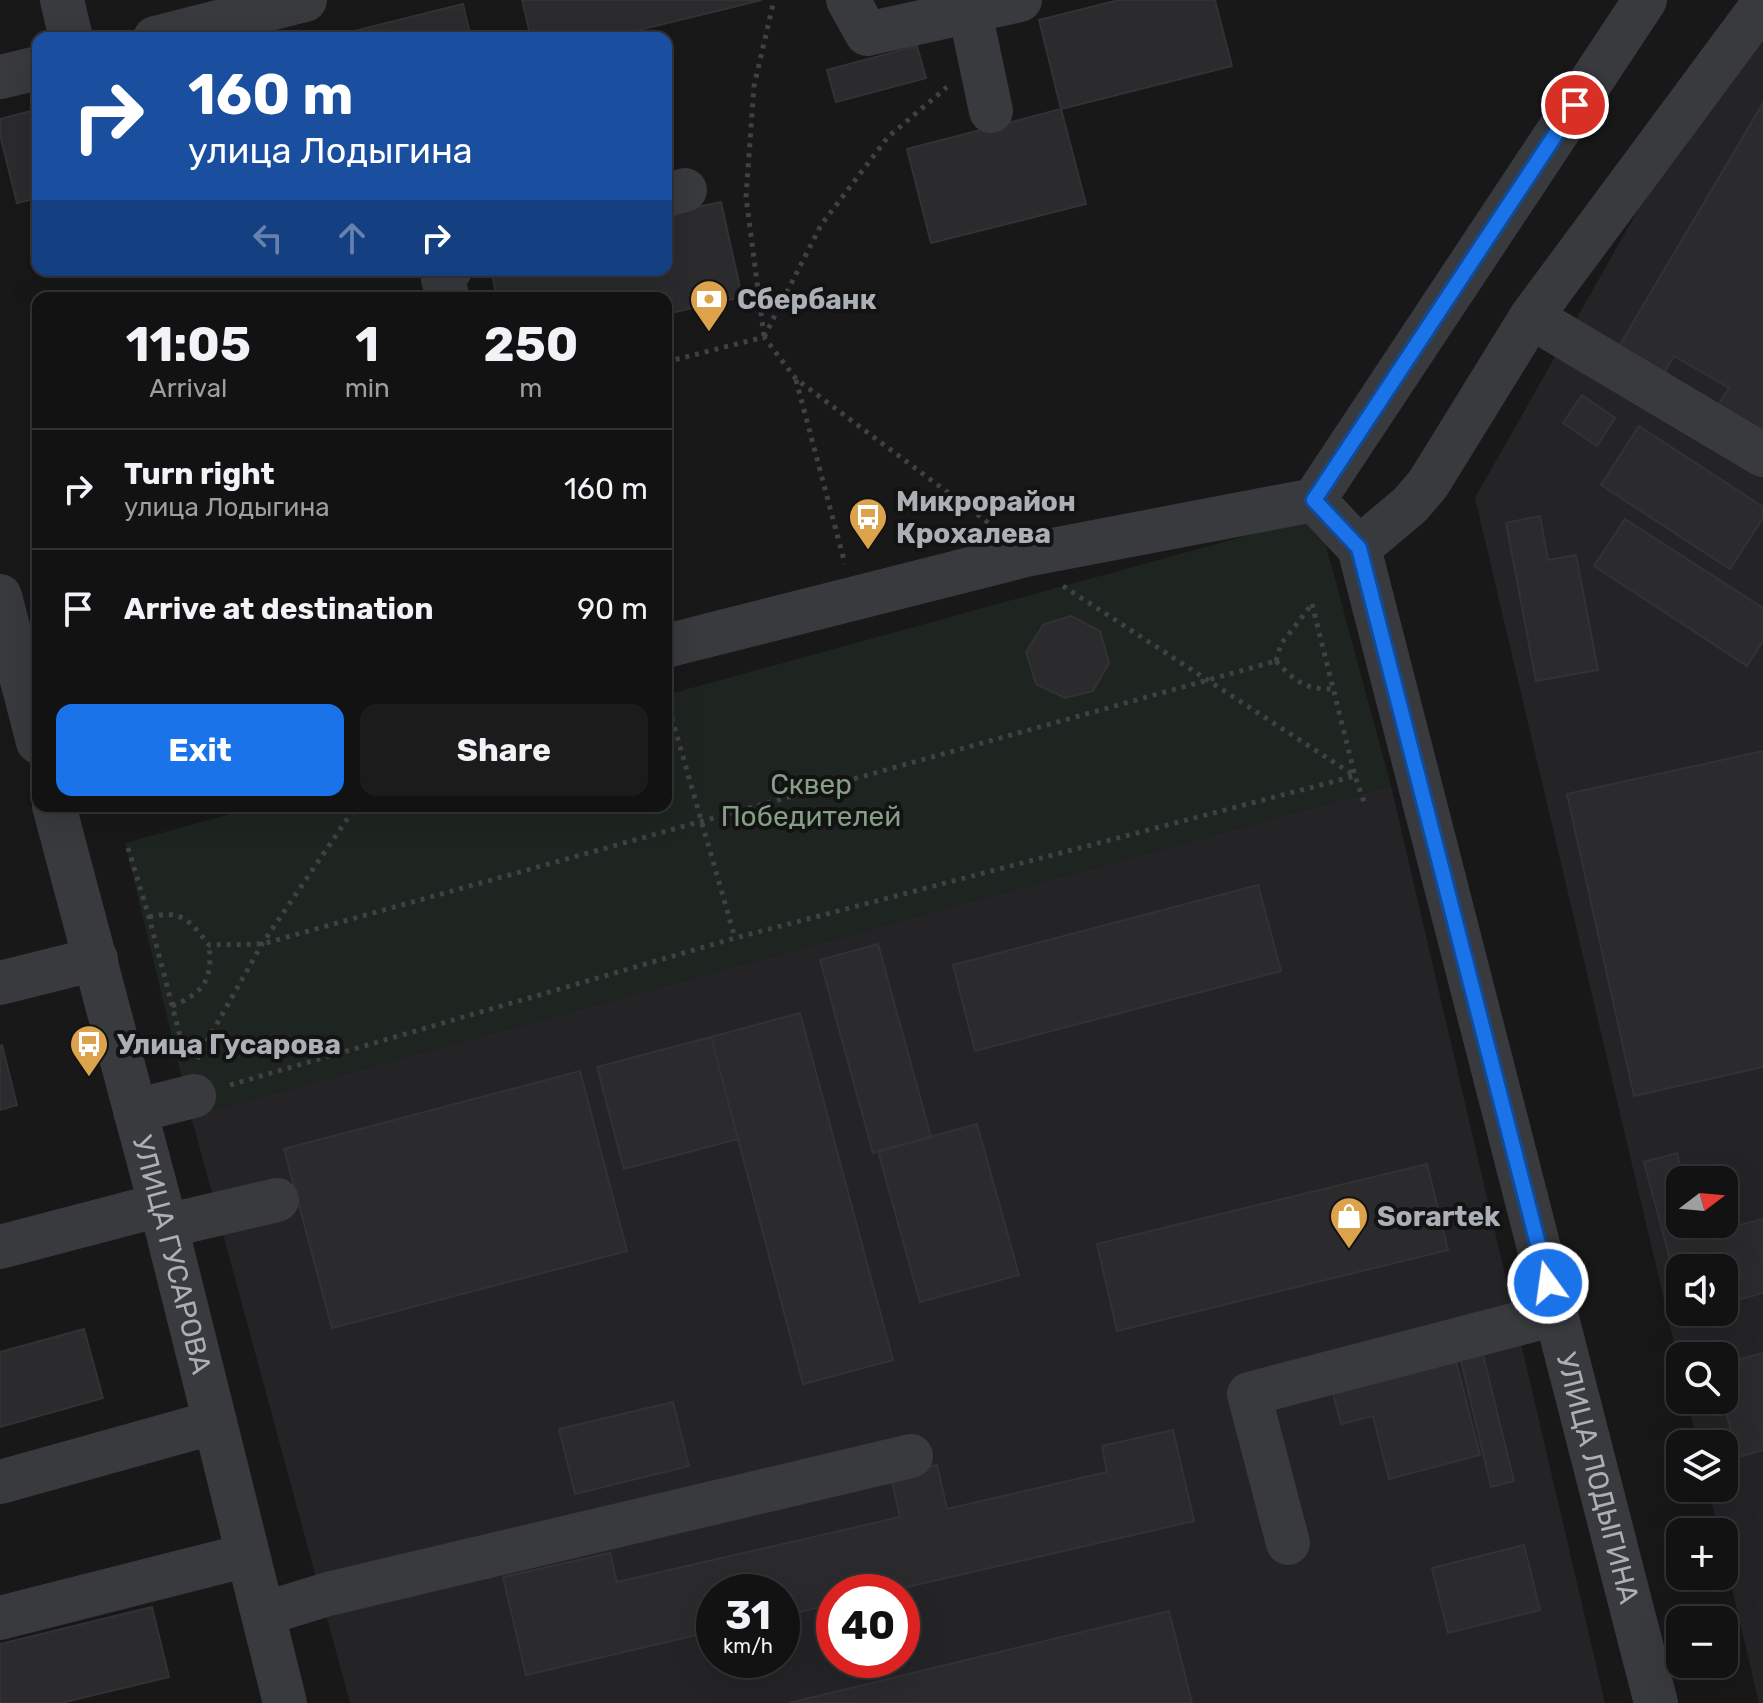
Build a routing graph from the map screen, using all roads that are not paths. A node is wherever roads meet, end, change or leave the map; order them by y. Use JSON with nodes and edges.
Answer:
{"nodes":[{"id":1,"x":62,"y":0,"type":"edge"},
{"id":2,"x":305,"y":0,"type":"edge"},
{"id":3,"x":848,"y":0,"type":"edge"},
{"id":4,"x":1020,"y":0,"type":"edge"},
{"id":5,"x":1645,"y":0,"type":"edge"},
{"id":6,"x":1763,"y":4,"type":"edge"},
{"id":7,"x":970,"y":12,"type":"junction"},
{"id":8,"x":70,"y":32,"type":"edge"},
{"id":9,"x":179,"y":32,"type":"edge"},
{"id":10,"x":32,"y":69,"type":"edge"},
{"id":11,"x":0,"y":77,"type":"edge"},
{"id":12,"x":991,"y":111,"type":"dead end"},
{"id":13,"x":1531,"y":317,"type":"junction"},
{"id":14,"x":1763,"y":455,"type":"edge"},
{"id":15,"x":1314,"y":500,"type":"junction"},
{"id":16,"x":1359,"y":548,"type":"junction"},
{"id":17,"x":0,"y":596,"type":"edge"},
{"id":18,"x":672,"y":644,"type":"edge"},
{"id":19,"x":32,"y":719,"type":"edge"},
{"id":20,"x":56,"y":812,"type":"edge"},
{"id":21,"x":96,"y":959,"type":"junction"},
{"id":22,"x":0,"y":983,"type":"edge"},
{"id":23,"x":192,"y":1085,"type":"road end"},
{"id":24,"x":135,"y":1111,"type":"junction"},
{"id":25,"x":277,"y":1200,"type":"dead end"},
{"id":26,"x":163,"y":1216,"type":"junction"},
{"id":27,"x":0,"y":1247,"type":"edge"},
{"id":28,"x":1556,"y":1314,"type":"junction"},
{"id":29,"x":215,"y":1422,"type":"junction"},
{"id":30,"x":911,"y":1456,"type":"dead end"},
{"id":31,"x":0,"y":1482,"type":"edge"},
{"id":32,"x":1288,"y":1543,"type":"dead end"},
{"id":33,"x":248,"y":1555,"type":"junction"},
{"id":34,"x":263,"y":1614,"type":"junction"},
{"id":35,"x":0,"y":1618,"type":"edge"},
{"id":36,"x":285,"y":1703,"type":"edge"},
{"id":37,"x":1656,"y":1703,"type":"edge"}],
"edges":[{"from":1,"to":8,"type":"street"},
{"from":2,"to":9,"type":"street"},
{"from":3,"to":7,"type":"street"},
{"from":4,"to":7,"type":"street"},
{"from":5,"to":15,"type":"street"},
{"from":6,"to":13,"type":"street"},
{"from":7,"to":12,"type":"street"},
{"from":10,"to":11,"type":"street"},
{"from":13,"to":14,"type":"street"},
{"from":13,"to":16,"type":"street"},
{"from":15,"to":16,"type":"street","name":"УЛИЦА ЛОДЫГИНА"},
{"from":15,"to":18,"type":"street"},
{"from":16,"to":28,"type":"street","name":"УЛИЦА ЛОДЫГИНА"},
{"from":17,"to":19,"type":"street"},
{"from":20,"to":21,"type":"street","name":"УЛИЦА ГУСАРОВА"},
{"from":21,"to":22,"type":"street"},
{"from":21,"to":24,"type":"street","name":"УЛИЦА ГУСАРОВА"},
{"from":23,"to":24,"type":"street"},
{"from":24,"to":26,"type":"street","name":"УЛИЦА ГУСАРОВА"},
{"from":25,"to":26,"type":"street"},
{"from":26,"to":27,"type":"street"},
{"from":26,"to":29,"type":"street","name":"УЛИЦА ГУСАРОВА"},
{"from":28,"to":32,"type":"street"},
{"from":28,"to":37,"type":"street","name":"УЛИЦА ЛОДЫГИНА"},
{"from":29,"to":31,"type":"street"},
{"from":29,"to":33,"type":"street","name":"УЛИЦА ГУСАРОВА"},
{"from":30,"to":34,"type":"street"},
{"from":33,"to":34,"type":"street","name":"УЛИЦА ГУСАРОВА"},
{"from":33,"to":35,"type":"street"},
{"from":34,"to":36,"type":"street","name":"УЛИЦА ГУСАРОВА"}]}
